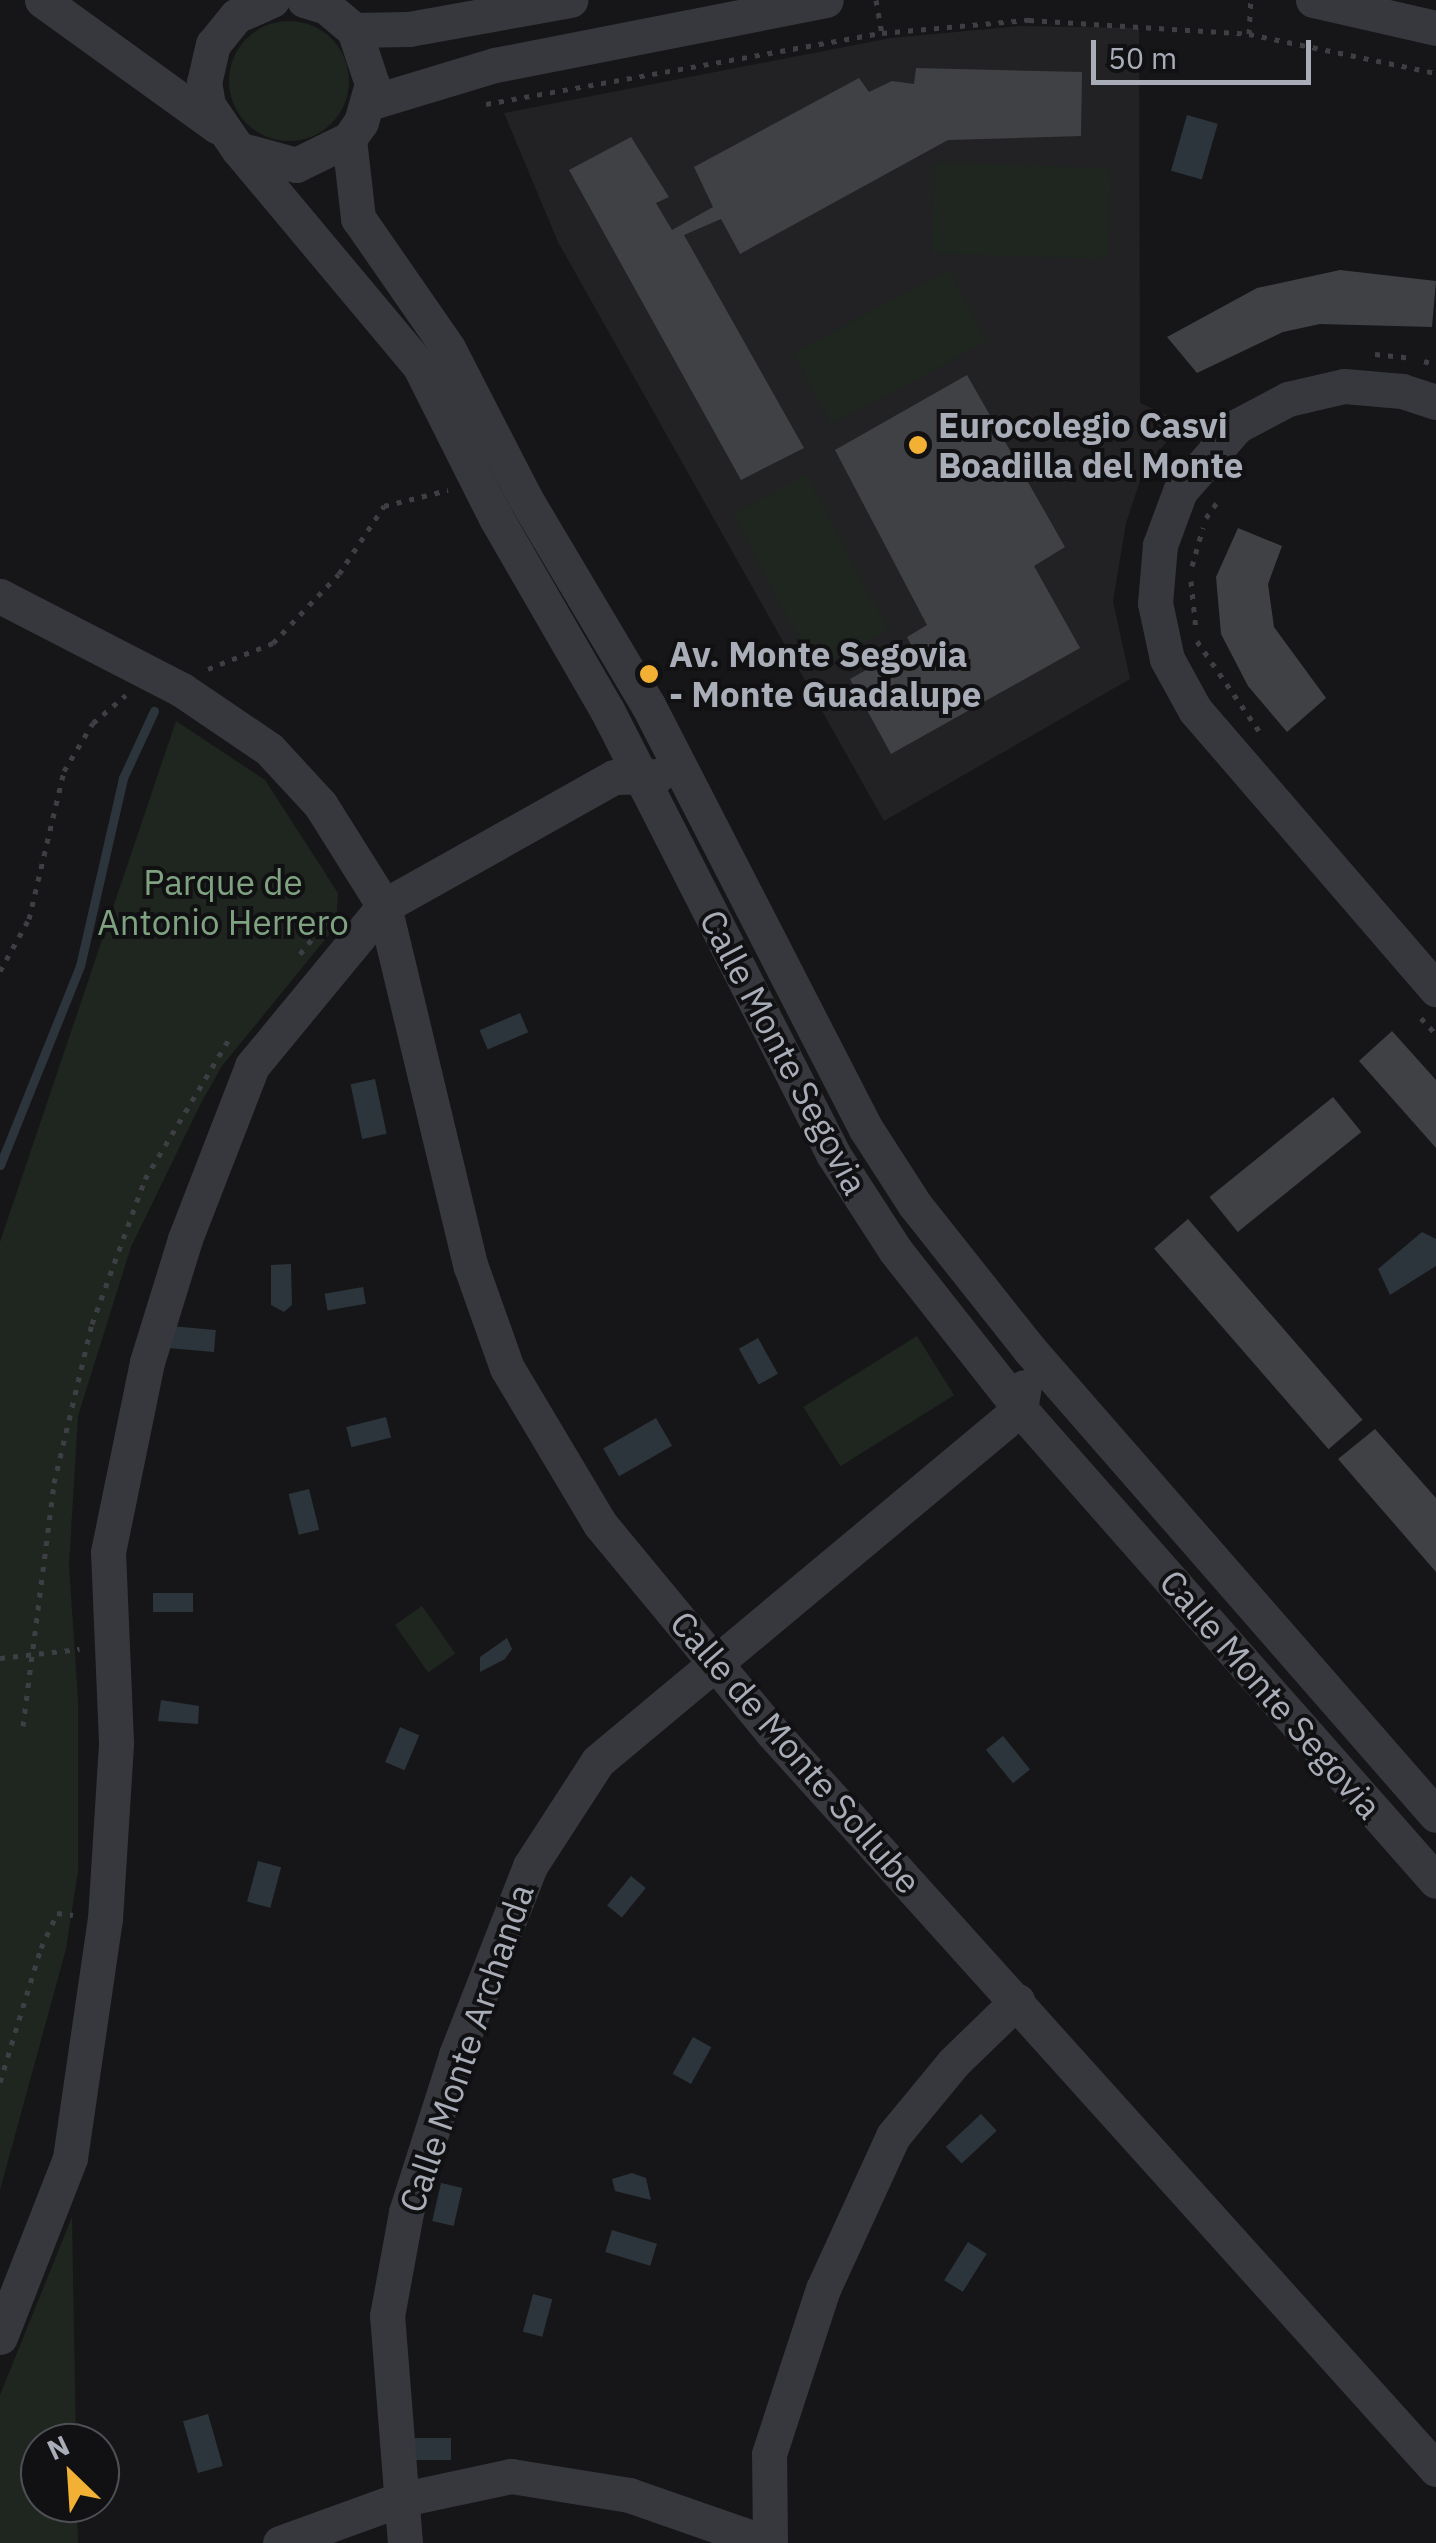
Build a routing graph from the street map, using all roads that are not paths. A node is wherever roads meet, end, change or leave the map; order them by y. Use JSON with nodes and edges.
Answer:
{"nodes":[{"id":1,"x":42,"y":0,"type":"edge"},
{"id":2,"x":272,"y":0,"type":"edge"},
{"id":3,"x":304,"y":0,"type":"edge"},
{"id":4,"x":570,"y":0,"type":"edge"},
{"id":5,"x":826,"y":0,"type":"edge"},
{"id":6,"x":1312,"y":0,"type":"edge"},
{"id":7,"x":1436,"y":28,"type":"edge"},
{"id":8,"x":218,"y":30,"type":"edge"},
{"id":9,"x":354,"y":30,"type":"junction"},
{"id":10,"x":124,"y":60,"type":"junction"},
{"id":11,"x":369,"y":103,"type":"junction"},
{"id":12,"x":228,"y":138,"type":"junction"},
{"id":13,"x":349,"y":138,"type":"junction"},
{"id":14,"x":1436,"y":402,"type":"edge"},
{"id":15,"x":0,"y":596,"type":"edge"},
{"id":16,"x":648,"y":705,"type":"junction"},
{"id":17,"x":627,"y":768,"type":"junction"},
{"id":18,"x":688,"y":782,"type":"junction"},
{"id":19,"x":384,"y":906,"type":"junction"},
{"id":20,"x":1423,"y":997,"type":"edge"},
{"id":21,"x":1030,"y":1350,"type":"junction"},
{"id":22,"x":1020,"y":1409,"type":"junction"},
{"id":23,"x":1084,"y":1412,"type":"junction"},
{"id":24,"x":714,"y":1661,"type":"junction"},
{"id":25,"x":1436,"y":1815,"type":"edge"},
{"id":26,"x":1436,"y":1881,"type":"edge"},
{"id":27,"x":1017,"y":2001,"type":"junction"},
{"id":28,"x":0,"y":2336,"type":"edge"},
{"id":29,"x":1436,"y":2469,"type":"edge"},
{"id":30,"x":399,"y":2500,"type":"junction"},
{"id":31,"x":280,"y":2543,"type":"edge"},
{"id":32,"x":405,"y":2543,"type":"edge"},
{"id":33,"x":768,"y":2543,"type":"edge"}],
"edges":[{"from":1,"to":10,"type":"street"},
{"from":2,"to":8,"type":"street"},
{"from":3,"to":9,"type":"street"},
{"from":4,"to":9,"type":"street"},
{"from":5,"to":11,"type":"street"},
{"from":6,"to":7,"type":"street"},
{"from":8,"to":10,"type":"street"},
{"from":8,"to":12,"type":"street"},
{"from":9,"to":11,"type":"street"},
{"from":10,"to":12,"type":"street"},
{"from":11,"to":13,"type":"street"},
{"from":12,"to":13,"type":"street"},
{"from":12,"to":17,"type":"street","name":"Calle Monte Segovia"},
{"from":13,"to":16,"type":"street","name":"Calle Monte Segovia"},
{"from":14,"to":20,"type":"street"},
{"from":15,"to":19,"type":"street","name":"Calle de Monte Sollube"},
{"from":16,"to":17,"type":"street"},
{"from":16,"to":18,"type":"street","name":"Calle Monte Segovia"},
{"from":17,"to":18,"type":"street"},
{"from":17,"to":19,"type":"street"},
{"from":17,"to":22,"type":"street","name":"Calle Monte Segovia"},
{"from":18,"to":21,"type":"street","name":"Calle Monte Segovia"},
{"from":19,"to":24,"type":"street","name":"Calle de Monte Sollube"},
{"from":19,"to":28,"type":"street"},
{"from":21,"to":22,"type":"street"},
{"from":21,"to":23,"type":"street","name":"Calle Monte Segovia"},
{"from":22,"to":23,"type":"street"},
{"from":22,"to":24,"type":"street","name":"Calle Monte Archanda"},
{"from":22,"to":26,"type":"street","name":"Calle Monte Segovia"},
{"from":23,"to":25,"type":"street","name":"Calle Monte Segovia"},
{"from":24,"to":27,"type":"street","name":"Calle de Monte Sollube"},
{"from":24,"to":30,"type":"street","name":"Calle Monte Archanda"},
{"from":27,"to":29,"type":"street","name":"Calle de Monte Sollube"},
{"from":27,"to":33,"type":"street"},
{"from":30,"to":31,"type":"street"},
{"from":30,"to":32,"type":"street","name":"Calle Monte Archanda"},
{"from":30,"to":33,"type":"street"}]}
